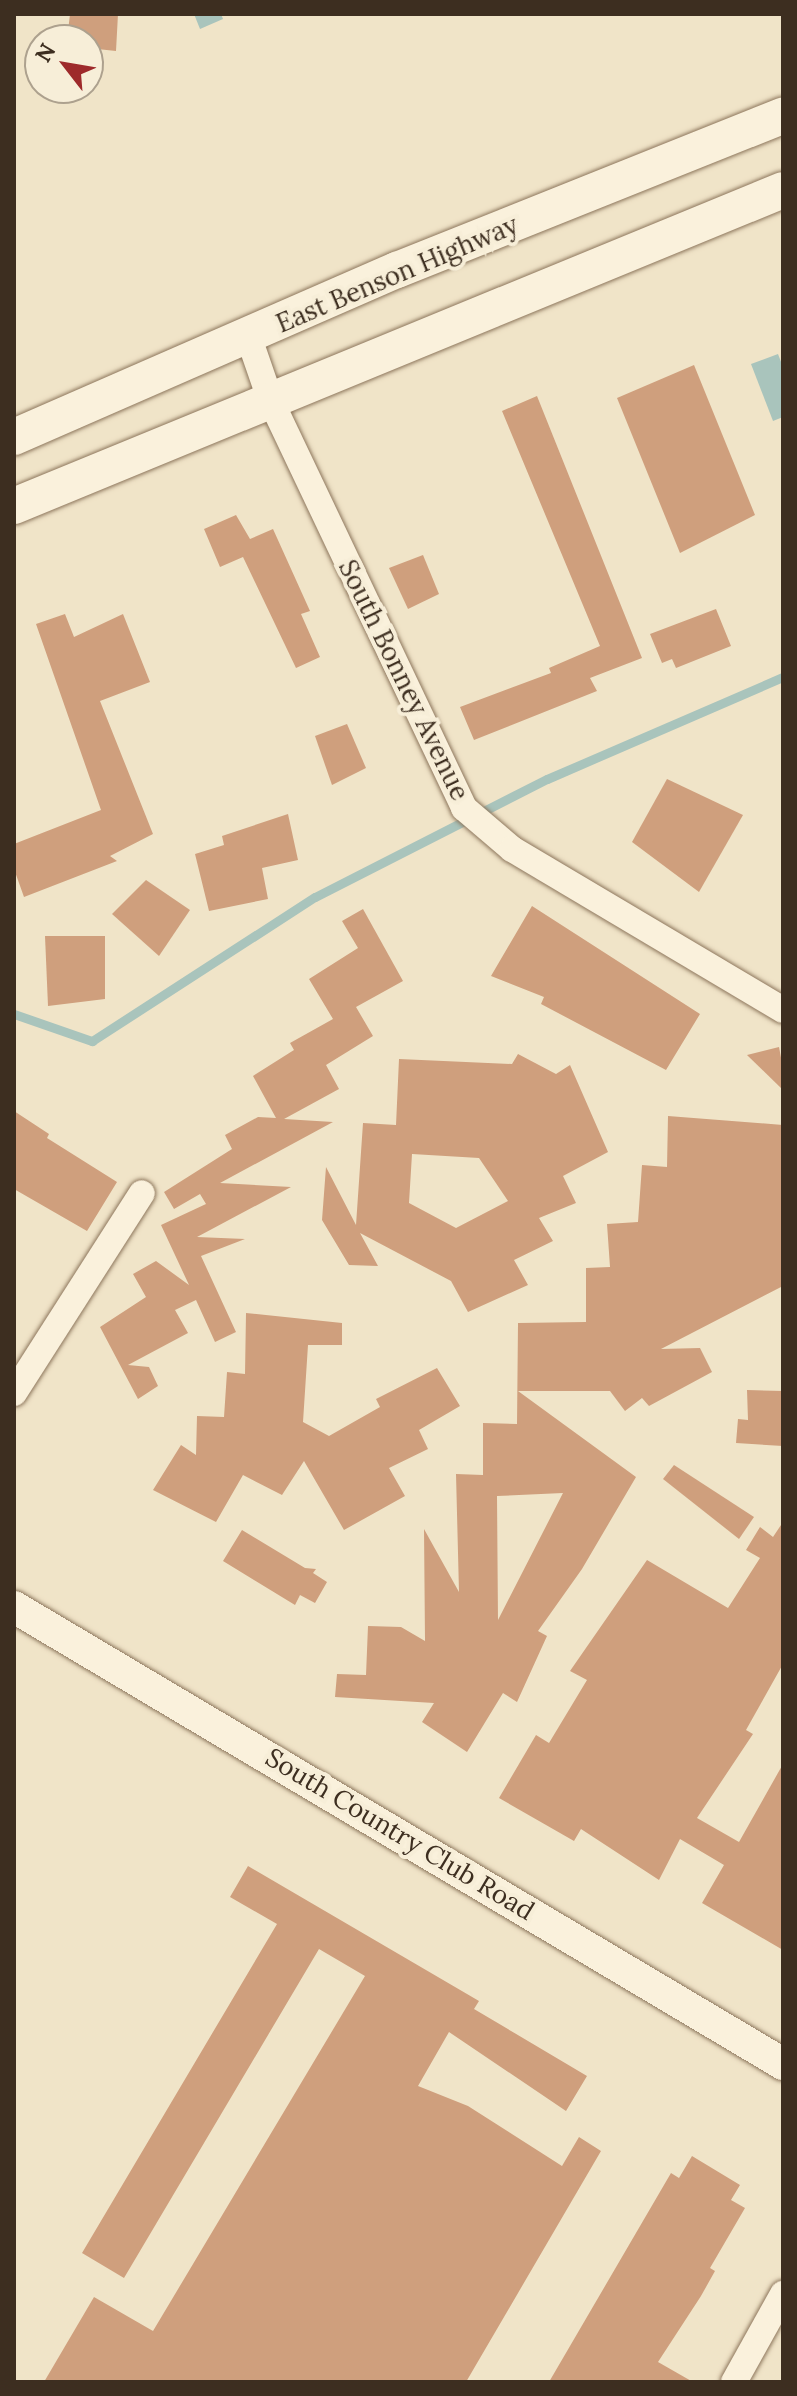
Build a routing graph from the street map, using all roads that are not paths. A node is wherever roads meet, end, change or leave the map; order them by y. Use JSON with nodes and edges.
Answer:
{"nodes":[{"id":1,"x":783,"y":116,"type":"edge"},
{"id":2,"x":783,"y":190,"type":"edge"},
{"id":3,"x":249,"y":338,"type":"junction"},
{"id":4,"x":270,"y":399,"type":"junction"},
{"id":5,"x":14,"y":437,"type":"edge"},
{"id":6,"x":14,"y":506,"type":"edge"},
{"id":7,"x":783,"y":1010,"type":"edge"},
{"id":8,"x":142,"y":1193,"type":"dead end"},
{"id":9,"x":14,"y":1393,"type":"edge"},
{"id":10,"x":14,"y":1607,"type":"edge"},
{"id":11,"x":783,"y":2064,"type":"edge"},
{"id":12,"x":783,"y":2294,"type":"edge"},
{"id":13,"x":740,"y":2380,"type":"edge"}],
"edges":[{"from":1,"to":3,"type":"main road","name":"East Benson Highway"},
{"from":2,"to":4,"type":"main road"},
{"from":3,"to":4,"type":"street","name":"South Bonney Avenue"},
{"from":3,"to":5,"type":"main road","name":"East Benson Highway"},
{"from":4,"to":6,"type":"main road"},
{"from":4,"to":7,"type":"street","name":"South Bonney Avenue"},
{"from":8,"to":9,"type":"street"},
{"from":10,"to":11,"type":"street","name":"South Country Club Road"},
{"from":12,"to":13,"type":"street"}]}
